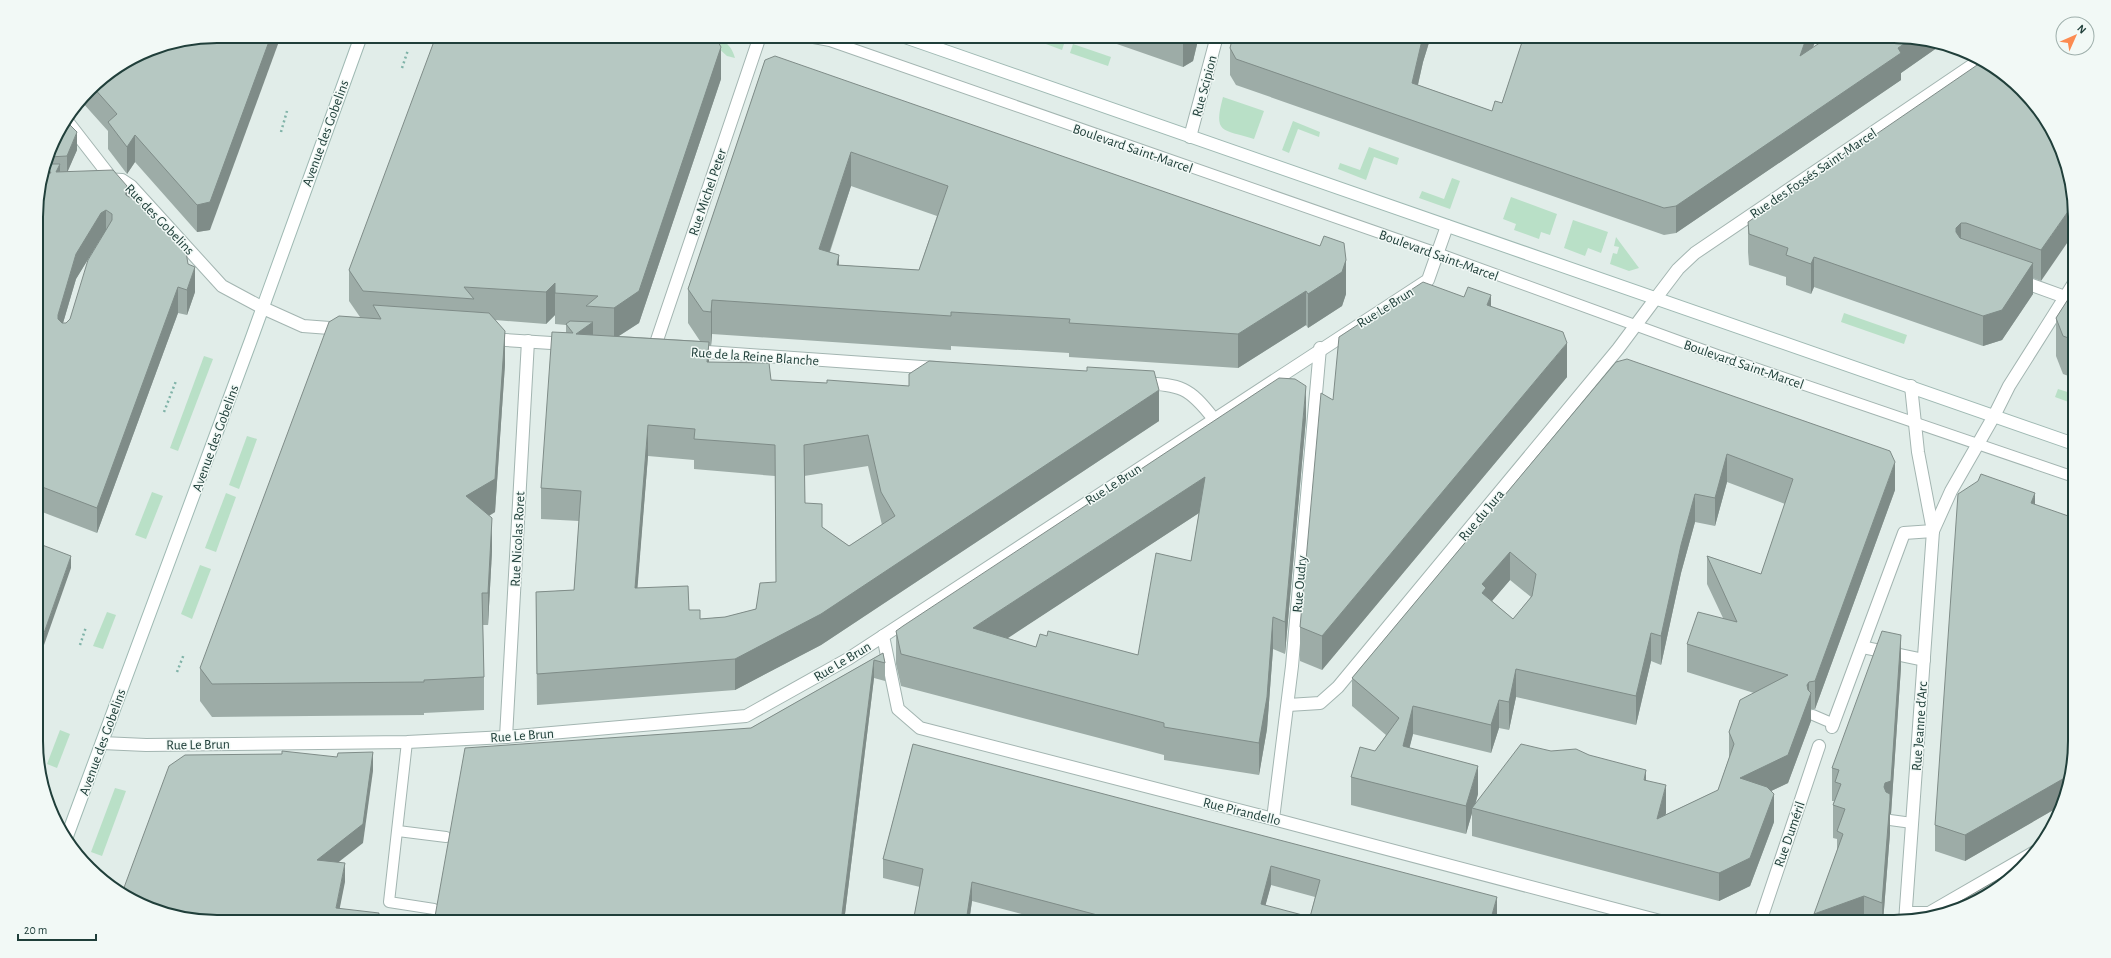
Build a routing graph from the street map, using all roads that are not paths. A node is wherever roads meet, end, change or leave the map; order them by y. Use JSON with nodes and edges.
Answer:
{"nodes":[{"id":1,"x":358,"y":43,"type":"edge"},
{"id":2,"x":758,"y":43,"type":"edge"},
{"id":3,"x":836,"y":43,"type":"edge"},
{"id":4,"x":922,"y":43,"type":"edge"},
{"id":5,"x":1215,"y":43,"type":"edge"},
{"id":6,"x":1975,"y":63,"type":"edge"},
{"id":7,"x":70,"y":124,"type":"edge"},
{"id":8,"x":1190,"y":137,"type":"junction"},
{"id":9,"x":112,"y":179,"type":"junction"},
{"id":10,"x":90,"y":180,"type":"edge"},
{"id":11,"x":1447,"y":226,"type":"junction"},
{"id":12,"x":1437,"y":253,"type":"junction"},
{"id":13,"x":2006,"y":276,"type":"edge"},
{"id":14,"x":2068,"y":292,"type":"edge"},
{"id":15,"x":2065,"y":297,"type":"junction"},
{"id":16,"x":1656,"y":298,"type":"junction"},
{"id":17,"x":263,"y":308,"type":"junction"},
{"id":18,"x":1636,"y":326,"type":"junction"},
{"id":19,"x":357,"y":330,"type":"edge"},
{"id":20,"x":474,"y":338,"type":"edge"},
{"id":21,"x":528,"y":341,"type":"junction"},
{"id":22,"x":577,"y":344,"type":"edge"},
{"id":23,"x":639,"y":348,"type":"edge"},
{"id":24,"x":1320,"y":348,"type":"junction"},
{"id":25,"x":654,"y":349,"type":"junction"},
{"id":26,"x":946,"y":369,"type":"edge"},
{"id":27,"x":1128,"y":382,"type":"edge"},
{"id":28,"x":1911,"y":386,"type":"junction"},
{"id":29,"x":1994,"y":416,"type":"junction"},
{"id":30,"x":1213,"y":418,"type":"junction"},
{"id":31,"x":1914,"y":421,"type":"junction"},
{"id":32,"x":2068,"y":442,"type":"edge"},
{"id":33,"x":1979,"y":445,"type":"junction"},
{"id":34,"x":2068,"y":475,"type":"edge"},
{"id":35,"x":1933,"y":531,"type":"junction"},
{"id":36,"x":883,"y":636,"type":"junction"},
{"id":37,"x":1862,"y":647,"type":"junction"},
{"id":38,"x":1924,"y":660,"type":"junction"},
{"id":39,"x":1288,"y":705,"type":"junction"},
{"id":40,"x":1813,"y":715,"type":"dead end"},
{"id":41,"x":1833,"y":726,"type":"joint"},
{"id":42,"x":506,"y":737,"type":"junction"},
{"id":43,"x":407,"y":742,"type":"junction"},
{"id":44,"x":102,"y":743,"type":"junction"},
{"id":45,"x":1819,"y":746,"type":"dead end"},
{"id":46,"x":1273,"y":819,"type":"junction"},
{"id":47,"x":1890,"y":820,"type":"edge"},
{"id":48,"x":1912,"y":823,"type":"junction"},
{"id":49,"x":398,"y":831,"type":"junction"},
{"id":50,"x":69,"y":832,"type":"edge"},
{"id":51,"x":446,"y":837,"type":"dead end"},
{"id":52,"x":2021,"y":860,"type":"edge"},
{"id":53,"x":434,"y":909,"type":"dead end"},
{"id":54,"x":1935,"y":910,"type":"edge"},
{"id":55,"x":1637,"y":915,"type":"edge"},
{"id":56,"x":1762,"y":915,"type":"edge"},
{"id":57,"x":1906,"y":915,"type":"edge"}],
"edges":[{"from":1,"to":17,"type":"street","name":"Avenue des Gobelins"},
{"from":2,"to":25,"type":"street","name":"Rue Michel Peter"},
{"from":3,"to":12,"type":"lane","name":"Boulevard Saint-Marcel"},
{"from":4,"to":8,"type":"street","name":"Boulevard Saint-Marcel"},
{"from":5,"to":8,"type":"street","name":"Rue Scipion"},
{"from":6,"to":16,"type":"street","name":"Rue des Fossés Saint-Marcel"},
{"from":7,"to":9,"type":"street","name":"Rue des Gobelins"},
{"from":8,"to":11,"type":"street","name":"Boulevard Saint-Marcel"},
{"from":9,"to":10,"type":"street"},
{"from":9,"to":17,"type":"street","name":"Rue des Gobelins"},
{"from":11,"to":12,"type":"street","name":"Rue Le Brun"},
{"from":11,"to":16,"type":"street","name":"Boulevard Saint-Marcel"},
{"from":12,"to":18,"type":"lane","name":"Boulevard Saint-Marcel"},
{"from":12,"to":24,"type":"street","name":"Rue Le Brun"},
{"from":13,"to":15,"type":"street"},
{"from":14,"to":15,"type":"street","name":"Rue Jeanne d'Arc"},
{"from":15,"to":29,"type":"street","name":"Rue Jeanne d'Arc"},
{"from":16,"to":18,"type":"street","name":"Rue du Jura"},
{"from":16,"to":28,"type":"street","name":"Boulevard Saint-Marcel"},
{"from":17,"to":19,"type":"street"},
{"from":17,"to":44,"type":"street","name":"Avenue des Gobelins"},
{"from":18,"to":31,"type":"lane","name":"Boulevard Saint-Marcel"},
{"from":18,"to":39,"type":"street","name":"Rue du Jura"},
{"from":20,"to":21,"type":"street"},
{"from":21,"to":22,"type":"street"},
{"from":21,"to":42,"type":"street","name":"Rue Nicolas Roret"},
{"from":23,"to":25,"type":"street","name":"Rue de la Reine Blanche"},
{"from":24,"to":30,"type":"street","name":"Rue Le Brun"},
{"from":24,"to":39,"type":"street","name":"Rue Oudry"},
{"from":25,"to":26,"type":"street","name":"Rue de la Reine Blanche"},
{"from":27,"to":30,"type":"street"},
{"from":28,"to":29,"type":"street","name":"Boulevard Saint-Marcel"},
{"from":28,"to":31,"type":"street","name":"Rue Jeanne d'Arc"},
{"from":29,"to":32,"type":"street","name":"Boulevard Saint-Marcel"},
{"from":29,"to":33,"type":"street","name":"Rue Jeanne d'Arc"},
{"from":30,"to":36,"type":"street","name":"Rue Le Brun"},
{"from":31,"to":33,"type":"lane","name":"Boulevard Saint-Marcel"},
{"from":31,"to":35,"type":"street","name":"Rue Jeanne d'Arc"},
{"from":33,"to":34,"type":"lane","name":"Boulevard Saint-Marcel"},
{"from":33,"to":35,"type":"street","name":"Rue Jeanne d'Arc"},
{"from":35,"to":37,"type":"street"},
{"from":35,"to":38,"type":"street","name":"Rue Jeanne d'Arc"},
{"from":36,"to":42,"type":"street","name":"Rue Le Brun"},
{"from":36,"to":46,"type":"street","name":"Rue Pirandello"},
{"from":37,"to":38,"type":"street"},
{"from":37,"to":41,"type":"street"},
{"from":38,"to":48,"type":"street","name":"Rue Jeanne d'Arc"},
{"from":39,"to":46,"type":"street","name":"Rue Oudry"},
{"from":40,"to":41,"type":"lane"},
{"from":42,"to":43,"type":"street","name":"Rue Le Brun"},
{"from":43,"to":44,"type":"street","name":"Rue Le Brun"},
{"from":43,"to":49,"type":"lane"},
{"from":44,"to":50,"type":"street","name":"Avenue des Gobelins"},
{"from":45,"to":56,"type":"street","name":"Rue Duméril"},
{"from":46,"to":55,"type":"street","name":"Rue Pirandello"},
{"from":47,"to":48,"type":"lane"},
{"from":48,"to":57,"type":"street","name":"Rue Jeanne d'Arc"},
{"from":49,"to":51,"type":"lane"},
{"from":49,"to":53,"type":"lane"},
{"from":52,"to":54,"type":"street"}]}
